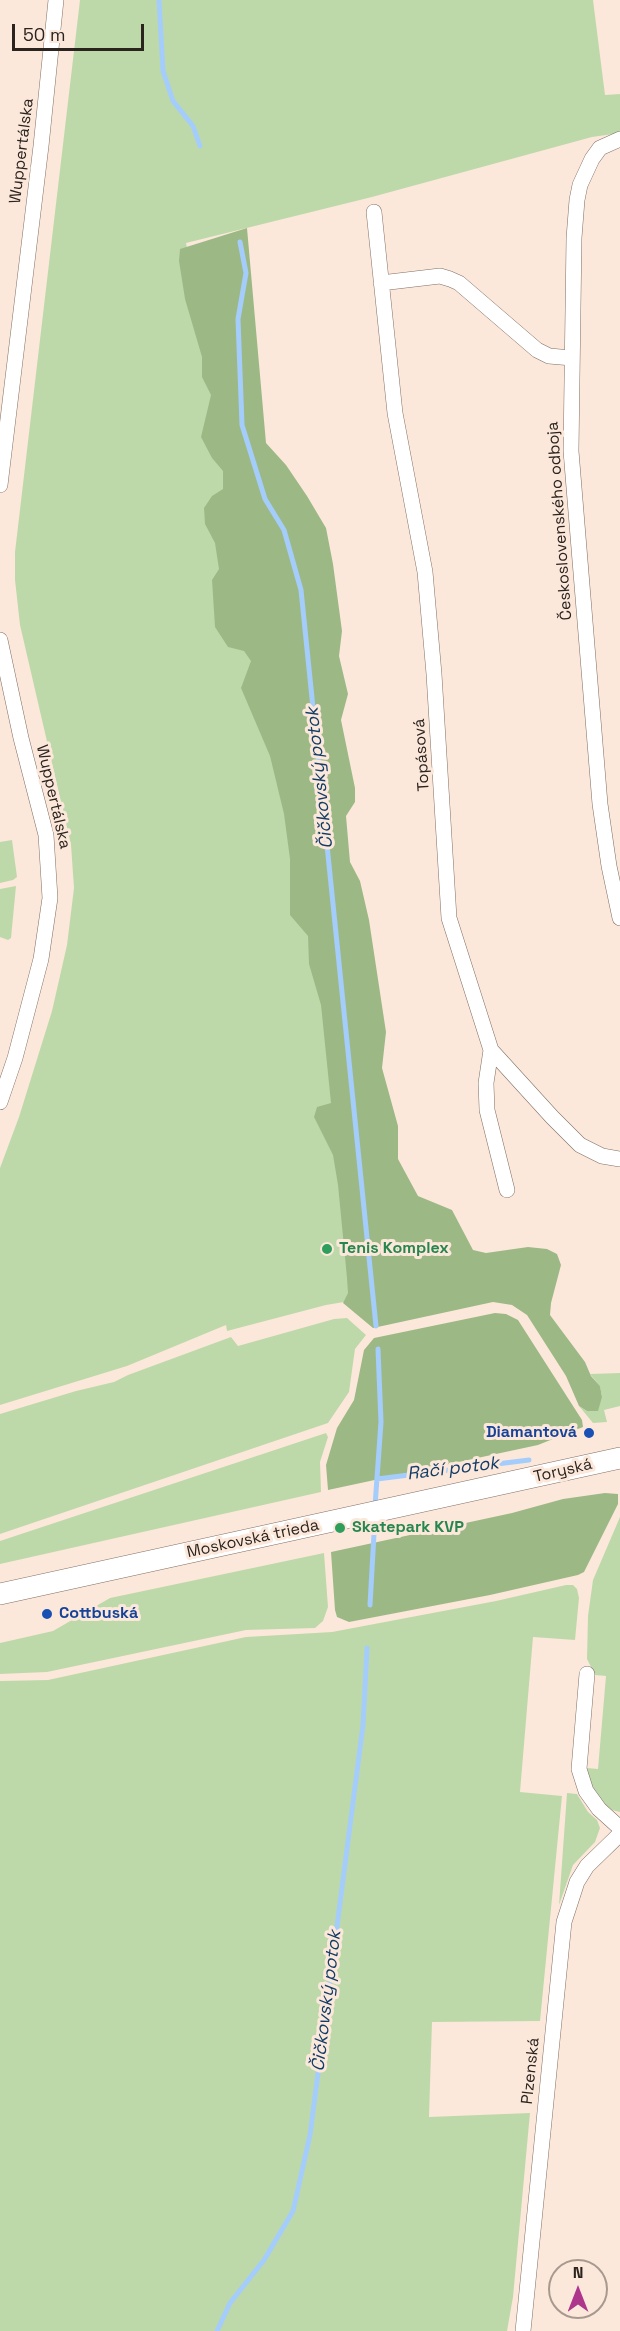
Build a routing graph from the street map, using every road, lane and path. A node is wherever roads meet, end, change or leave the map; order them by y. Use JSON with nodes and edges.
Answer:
{"nodes":[{"id":1,"x":56,"y":0,"type":"edge"},
{"id":2,"x":620,"y":139,"type":"edge"},
{"id":3,"x":374,"y":213,"type":"dead end"},
{"id":4,"x":381,"y":283,"type":"junction"},
{"id":5,"x":572,"y":358,"type":"junction"},
{"id":6,"x":0,"y":485,"type":"edge"},
{"id":7,"x":0,"y":640,"type":"edge"},
{"id":8,"x":614,"y":865,"type":"edge"},
{"id":9,"x":620,"y":918,"type":"edge"},
{"id":10,"x":491,"y":1050,"type":"junction"},
{"id":11,"x":0,"y":1102,"type":"edge"},
{"id":12,"x":620,"y":1159,"type":"edge"},
{"id":13,"x":507,"y":1191,"type":"dead end"},
{"id":14,"x":620,"y":1458,"type":"edge"},
{"id":15,"x":506,"y":1484,"type":"joint"},
{"id":16,"x":0,"y":1594,"type":"edge"},
{"id":17,"x":587,"y":1674,"type":"dead end"},
{"id":18,"x":620,"y":1828,"type":"edge"},
{"id":19,"x":620,"y":1834,"type":"edge"},
{"id":20,"x":523,"y":2331,"type":"edge"}],
"edges":[{"from":1,"to":6,"type":"street","name":"Wuppertálska"},
{"from":2,"to":5,"type":"street","name":"Československého odboja"},
{"from":3,"to":4,"type":"street","name":"Topásová"},
{"from":4,"to":5,"type":"street"},
{"from":4,"to":10,"type":"street","name":"Topásová"},
{"from":5,"to":8,"type":"street","name":"Československého odboja"},
{"from":7,"to":11,"type":"street","name":"Wuppertálska"},
{"from":8,"to":9,"type":"street","name":"Československého odboja"},
{"from":10,"to":12,"type":"street","name":"Topásová"},
{"from":10,"to":13,"type":"street"},
{"from":14,"to":15,"type":"street","name":"Toryská"},
{"from":15,"to":16,"type":"street","name":"Moskovská trieda"},
{"from":17,"to":18,"type":"street"},
{"from":19,"to":20,"type":"street","name":"Plzenská"}]}
